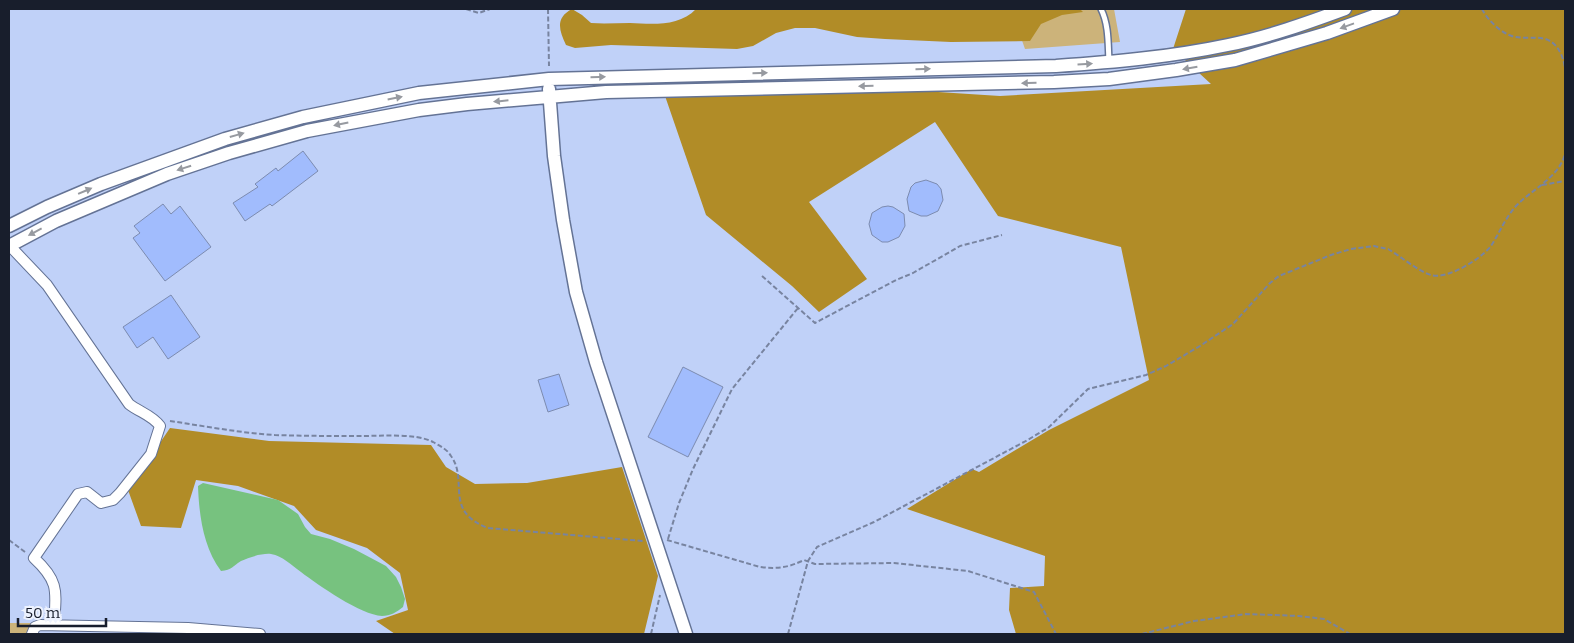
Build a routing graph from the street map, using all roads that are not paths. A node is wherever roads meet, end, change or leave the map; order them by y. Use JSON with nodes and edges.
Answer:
{"nodes":[{"id":1,"x":1101,"y":9,"type":"edge"},
{"id":2,"x":1345,"y":9,"type":"edge"},
{"id":3,"x":1393,"y":9,"type":"edge"},
{"id":4,"x":1109,"y":62,"type":"junction"},
{"id":5,"x":549,"y":79,"type":"junction"},
{"id":6,"x":550,"y":96,"type":"junction"},
{"id":7,"x":9,"y":226,"type":"edge"},
{"id":8,"x":9,"y":246,"type":"edge"},
{"id":9,"x":54,"y":625,"type":"junction"},
{"id":10,"x":83,"y":630,"type":"edge"},
{"id":11,"x":136,"y":631,"type":"edge"},
{"id":12,"x":188,"y":631,"type":"edge"},
{"id":13,"x":242,"y":633,"type":"edge"},
{"id":14,"x":32,"y":634,"type":"edge"},
{"id":15,"x":260,"y":634,"type":"edge"},
{"id":16,"x":686,"y":634,"type":"edge"}],
"edges":[{"from":1,"to":4,"type":"lane"},
{"from":2,"to":4,"type":"street"},
{"from":3,"to":6,"type":"street","one_way":true},
{"from":5,"to":4,"type":"street","one_way":true},
{"from":5,"to":6,"type":"street"},
{"from":7,"to":5,"type":"street","one_way":true},
{"from":6,"to":8,"type":"street","one_way":true},
{"from":6,"to":16,"type":"street"},
{"from":8,"to":9,"type":"street"},
{"from":9,"to":10,"type":"street"},
{"from":9,"to":14,"type":"street"},
{"from":10,"to":11,"type":"street"},
{"from":11,"to":12,"type":"street"},
{"from":12,"to":13,"type":"street"},
{"from":13,"to":15,"type":"street"}]}
